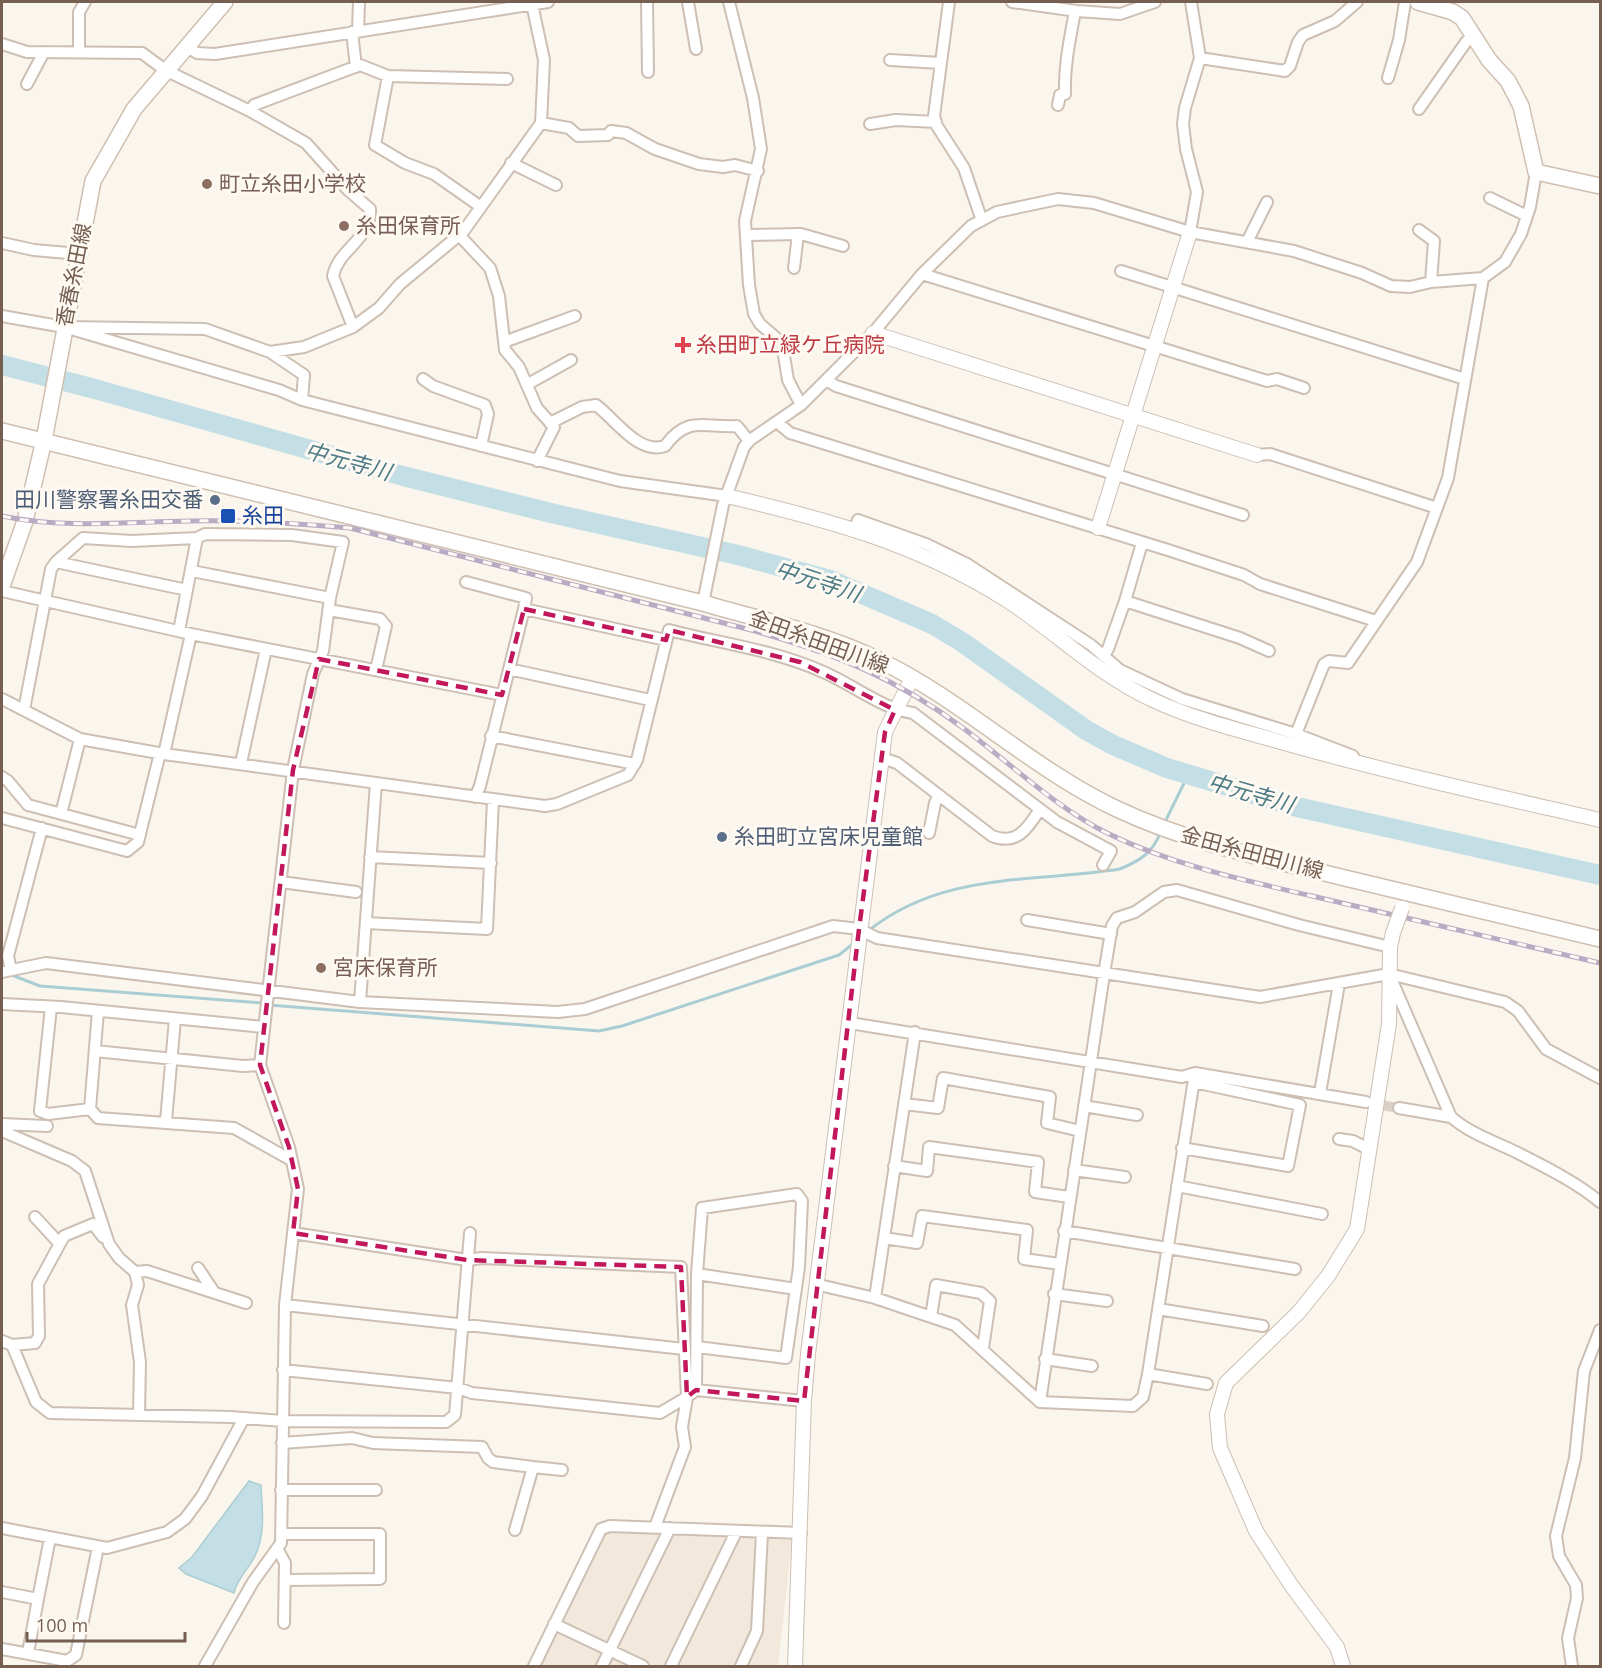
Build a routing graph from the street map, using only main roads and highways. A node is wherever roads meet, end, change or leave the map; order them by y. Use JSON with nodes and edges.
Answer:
{"nodes":[{"id":1,"x":225,"y":2,"type":"edge"},
{"id":2,"x":1418,"y":2,"type":"edge"},
{"id":3,"x":1600,"y":186,"type":"edge"},
{"id":4,"x":2,"y":431,"type":"edge"},
{"id":5,"x":45,"y":433,"type":"junction"},
{"id":6,"x":5,"y":566,"type":"edge"},
{"id":7,"x":2,"y":586,"type":"edge"},
{"id":8,"x":1600,"y":939,"type":"edge"}],
"edges":[{"from":1,"to":5,"type":"main road","name":"香春糸田線"},
{"from":2,"to":3,"type":"main road"},
{"from":4,"to":5,"type":"main road","name":"金田糸田田川線"},
{"from":5,"to":6,"type":"main road","name":"香春糸田線"},
{"from":5,"to":8,"type":"main road","name":"金田糸田田川線"},
{"from":6,"to":7,"type":"main road","name":"香春糸田線"}]}
